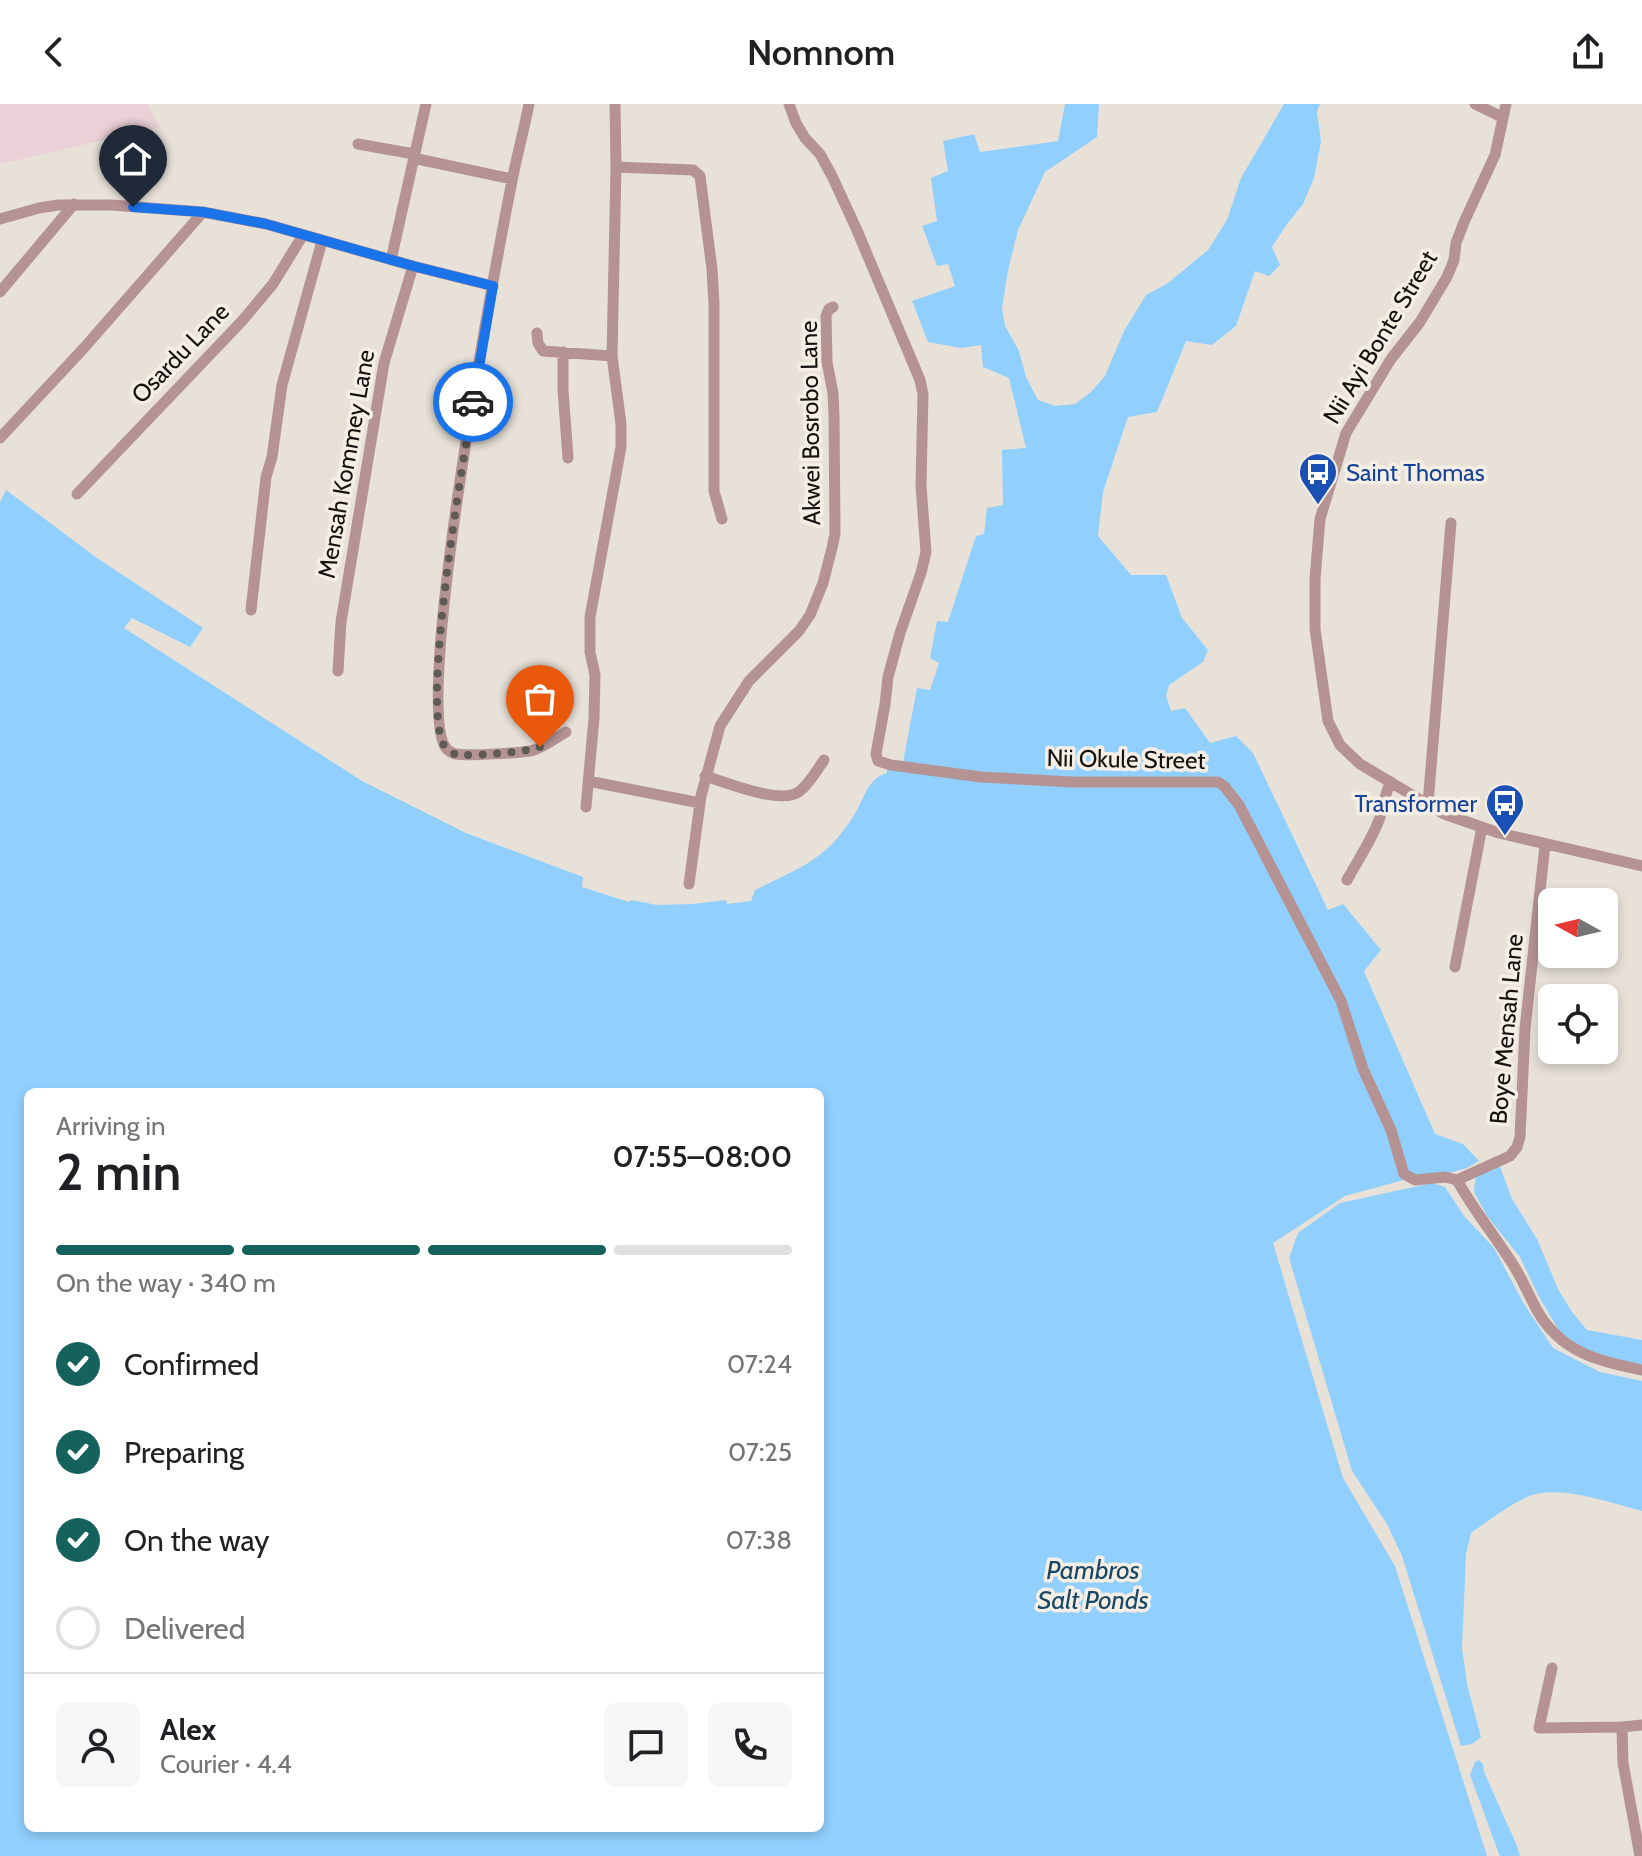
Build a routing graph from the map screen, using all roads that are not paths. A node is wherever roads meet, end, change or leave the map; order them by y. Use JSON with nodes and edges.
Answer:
{"nodes":[{"id":1,"x":426,"y":104,"type":"edge"},
{"id":2,"x":529,"y":104,"type":"edge"},
{"id":3,"x":615,"y":104,"type":"edge"},
{"id":4,"x":789,"y":104,"type":"edge"},
{"id":5,"x":1506,"y":104,"type":"edge"},
{"id":6,"x":1479,"y":106,"type":"edge"},
{"id":7,"x":1502,"y":117,"type":"junction"},
{"id":8,"x":358,"y":144,"type":"dead end"},
{"id":9,"x":414,"y":156,"type":"junction"},
{"id":10,"x":616,"y":167,"type":"junction"},
{"id":11,"x":512,"y":179,"type":"junction"},
{"id":12,"x":74,"y":204,"type":"junction"},
{"id":13,"x":203,"y":212,"type":"junction"},
{"id":14,"x":0,"y":219,"type":"edge"},
{"id":15,"x":303,"y":235,"type":"junction"},
{"id":16,"x":322,"y":241,"type":"junction"},
{"id":17,"x":391,"y":260,"type":"junction"},
{"id":18,"x":413,"y":266,"type":"junction"},
{"id":19,"x":493,"y":286,"type":"junction"},
{"id":20,"x":0,"y":292,"type":"edge"},
{"id":21,"x":833,"y":307,"type":"dead end"},
{"id":22,"x":537,"y":333,"type":"dead end"},
{"id":23,"x":563,"y":352,"type":"junction"},
{"id":24,"x":612,"y":356,"type":"junction"},
{"id":25,"x":0,"y":438,"type":"edge"},
{"id":26,"x":568,"y":458,"type":"dead end"},
{"id":27,"x":77,"y":494,"type":"dead end"},
{"id":28,"x":722,"y":519,"type":"dead end"},
{"id":29,"x":1451,"y":523,"type":"dead end"},
{"id":30,"x":251,"y":610,"type":"dead end"},
{"id":31,"x":338,"y":671,"type":"dead end"},
{"id":32,"x":566,"y":732,"type":"dead end"},
{"id":33,"x":824,"y":760,"type":"dead end"},
{"id":34,"x":705,"y":776,"type":"junction"},
{"id":35,"x":588,"y":781,"type":"junction"},
{"id":36,"x":1391,"y":782,"type":"junction"},
{"id":37,"x":700,"y":803,"type":"junction"},
{"id":38,"x":1428,"y":804,"type":"junction"},
{"id":39,"x":586,"y":807,"type":"dead end"},
{"id":40,"x":1482,"y":827,"type":"junction"},
{"id":41,"x":1545,"y":845,"type":"junction"},
{"id":42,"x":1642,"y":866,"type":"edge"},
{"id":43,"x":1347,"y":880,"type":"dead end"},
{"id":44,"x":689,"y":884,"type":"dead end"},
{"id":45,"x":1455,"y":967,"type":"dead end"},
{"id":46,"x":1457,"y":1180,"type":"junction"},
{"id":47,"x":1642,"y":1370,"type":"edge"},
{"id":48,"x":1552,"y":1668,"type":"dead end"},
{"id":49,"x":1642,"y":1725,"type":"edge"},
{"id":50,"x":1622,"y":1727,"type":"junction"},
{"id":51,"x":1640,"y":1856,"type":"edge"}],
"edges":[{"from":1,"to":9,"type":"street"},
{"from":2,"to":11,"type":"street"},
{"from":3,"to":10,"type":"street"},
{"from":4,"to":46,"type":"street","name":"Nii Okule Street"},
{"from":5,"to":7,"type":"street","name":"Nii Ayi Bonte Street"},
{"from":6,"to":7,"type":"street"},
{"from":7,"to":36,"type":"street","name":"Nii Ayi Bonte Street"},
{"from":8,"to":9,"type":"street"},
{"from":9,"to":11,"type":"street"},
{"from":9,"to":17,"type":"street"},
{"from":10,"to":24,"type":"street"},
{"from":10,"to":28,"type":"street"},
{"from":11,"to":19,"type":"street"},
{"from":12,"to":13,"type":"street"},
{"from":12,"to":14,"type":"street"},
{"from":12,"to":20,"type":"street"},
{"from":13,"to":15,"type":"street"},
{"from":13,"to":25,"type":"street"},
{"from":15,"to":16,"type":"street"},
{"from":15,"to":27,"type":"street","name":"Osardu Lane"},
{"from":16,"to":17,"type":"street"},
{"from":16,"to":30,"type":"street"},
{"from":17,"to":18,"type":"street"},
{"from":18,"to":19,"type":"street"},
{"from":18,"to":31,"type":"street","name":"Mensah Kommey Lane"},
{"from":19,"to":32,"type":"street"},
{"from":21,"to":34,"type":"street","name":"Akwei Bosrobo Lane"},
{"from":22,"to":23,"type":"street"},
{"from":23,"to":24,"type":"street"},
{"from":23,"to":26,"type":"street"},
{"from":24,"to":35,"type":"street"},
{"from":29,"to":38,"type":"street"},
{"from":33,"to":34,"type":"street"},
{"from":34,"to":37,"type":"street","name":"Akwei Bosrobo Lane"},
{"from":35,"to":37,"type":"street"},
{"from":35,"to":39,"type":"street"},
{"from":36,"to":38,"type":"street","name":"Nii Ayi Bonte Street"},
{"from":36,"to":43,"type":"street"},
{"from":37,"to":44,"type":"street","name":"Akwei Bosrobo Lane"},
{"from":38,"to":40,"type":"street","name":"Nii Ayi Bonte Street"},
{"from":40,"to":41,"type":"street","name":"Nii Ayi Bonte Street"},
{"from":40,"to":45,"type":"street"},
{"from":41,"to":42,"type":"street","name":"Nii Ayi Bonte Street"},
{"from":41,"to":46,"type":"street","name":"Boye Mensah Lane"},
{"from":46,"to":47,"type":"street"},
{"from":48,"to":50,"type":"street"},
{"from":49,"to":50,"type":"street"},
{"from":50,"to":51,"type":"street"}]}
